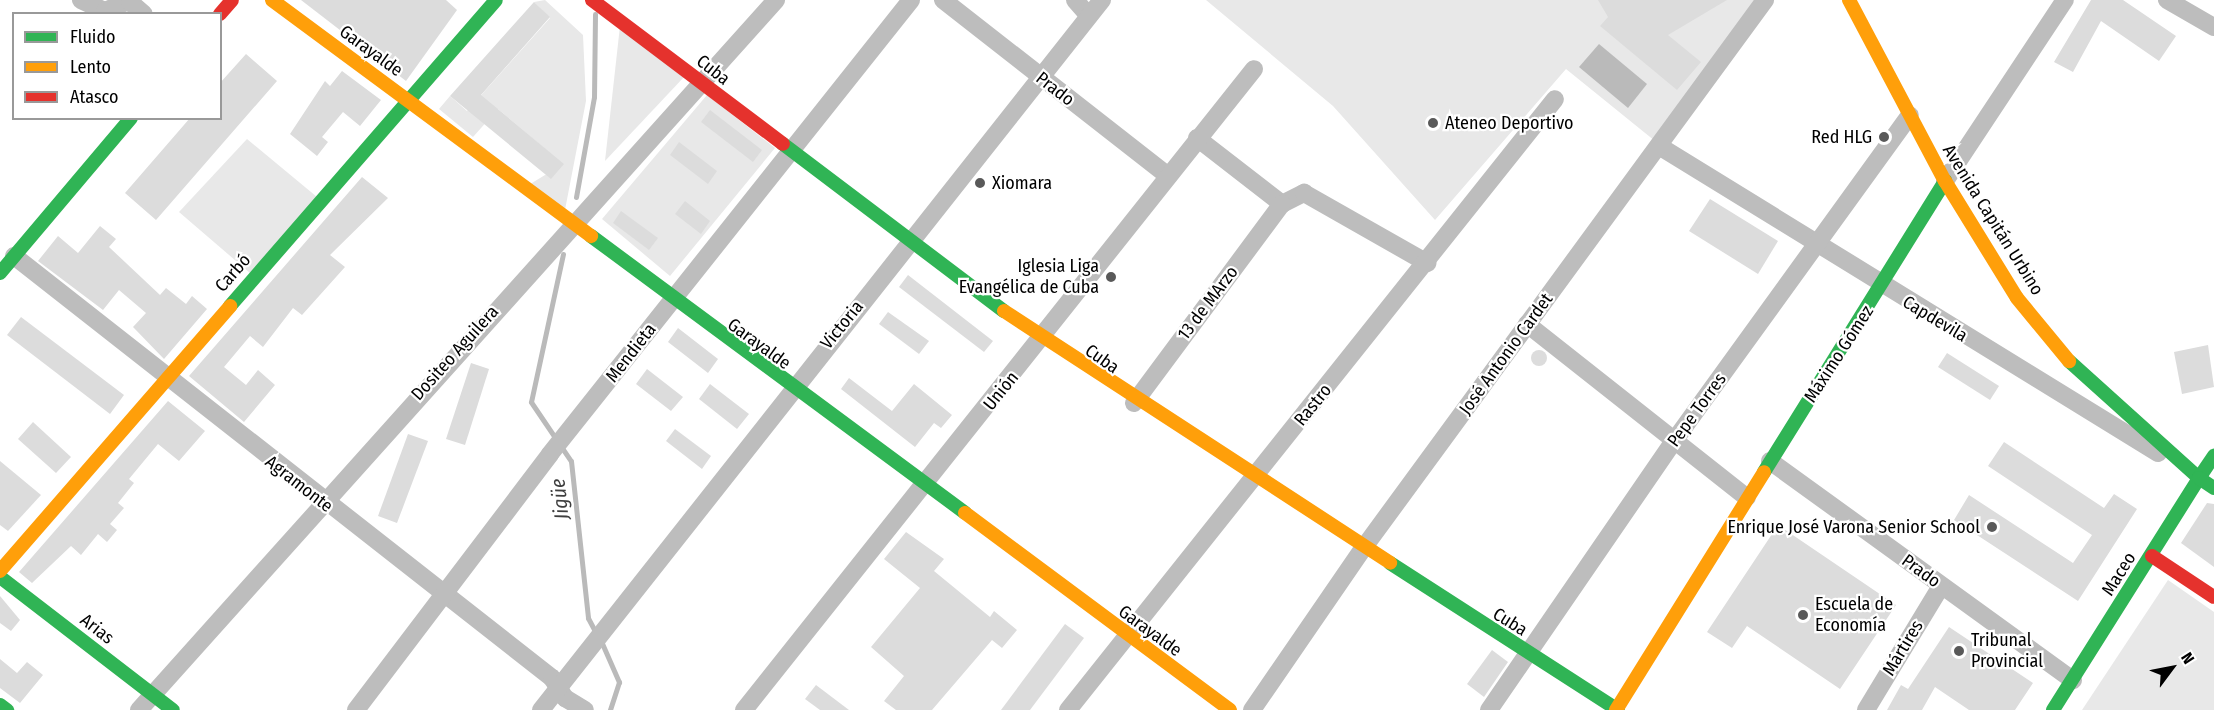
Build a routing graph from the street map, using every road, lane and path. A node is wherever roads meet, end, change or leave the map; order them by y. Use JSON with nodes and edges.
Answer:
{"nodes":[{"id":1,"x":81,"y":0,"type":"edge"},
{"id":2,"x":232,"y":0,"type":"edge"},
{"id":3,"x":272,"y":0,"type":"edge"},
{"id":4,"x":496,"y":0,"type":"edge"},
{"id":5,"x":592,"y":0,"type":"edge"},
{"id":6,"x":776,"y":0,"type":"edge"},
{"id":7,"x":911,"y":0,"type":"edge"},
{"id":8,"x":943,"y":0,"type":"edge"},
{"id":9,"x":1075,"y":0,"type":"edge"},
{"id":10,"x":1102,"y":0,"type":"edge"},
{"id":11,"x":1765,"y":0,"type":"edge"},
{"id":12,"x":1849,"y":0,"type":"edge"},
{"id":13,"x":2065,"y":0,"type":"edge"},
{"id":14,"x":2167,"y":0,"type":"edge"},
{"id":15,"x":135,"y":5,"type":"edge"},
{"id":16,"x":222,"y":12,"type":"edge"},
{"id":17,"x":1089,"y":16,"type":"junction"},
{"id":18,"x":2214,"y":27,"type":"edge"},
{"id":19,"x":1254,"y":69,"type":"dead end"},
{"id":20,"x":1038,"y":76,"type":"junction"},
{"id":21,"x":701,"y":83,"type":"junction"},
{"id":22,"x":1555,"y":99,"type":"dead end"},
{"id":23,"x":409,"y":102,"type":"junction"},
{"id":24,"x":1910,"y":114,"type":"junction"},
{"id":25,"x":129,"y":120,"type":"edge"},
{"id":26,"x":1197,"y":138,"type":"junction"},
{"id":27,"x":1659,"y":146,"type":"junction"},
{"id":28,"x":790,"y":154,"type":"junction"},
{"id":29,"x":1168,"y":176,"type":"junction"},
{"id":30,"x":1945,"y":180,"type":"junction"},
{"id":31,"x":1282,"y":204,"type":"junction"},
{"id":32,"x":570,"y":224,"type":"junction"},
{"id":33,"x":1913,"y":236,"type":"junction"},
{"id":34,"x":1981,"y":238,"type":"junction"},
{"id":35,"x":909,"y":244,"type":"junction"},
{"id":36,"x":1818,"y":245,"type":"junction"},
{"id":37,"x":14,"y":256,"type":"junction"},
{"id":38,"x":1427,"y":263,"type":"junction"},
{"id":39,"x":0,"y":273,"type":"edge"},
{"id":40,"x":1883,"y":287,"type":"junction"},
{"id":41,"x":672,"y":302,"type":"junction"},
{"id":42,"x":1527,"y":324,"type":"junction"},
{"id":43,"x":1043,"y":340,"type":"junction"},
{"id":44,"x":164,"y":379,"type":"junction"},
{"id":45,"x":790,"y":389,"type":"junction"},
{"id":46,"x":1134,"y":403,"type":"junction"},
{"id":47,"x":1674,"y":441,"type":"junction"},
{"id":48,"x":2214,"y":456,"type":"edge"},
{"id":49,"x":1770,"y":461,"type":"junction"},
{"id":50,"x":1254,"y":479,"type":"junction"},
{"id":51,"x":2206,"y":483,"type":"edge"},
{"id":52,"x":924,"y":486,"type":"junction"},
{"id":53,"x":1747,"y":498,"type":"junction"},
{"id":54,"x":322,"y":501,"type":"junction"},
{"id":55,"x":1362,"y":550,"type":"junction"},
{"id":56,"x":2152,"y":556,"type":"junction"},
{"id":57,"x":0,"y":571,"type":"edge"},
{"id":58,"x":0,"y":577,"type":"edge"},
{"id":59,"x":1941,"y":586,"type":"junction"},
{"id":60,"x":444,"y":597,"type":"junction"},
{"id":61,"x":2214,"y":597,"type":"edge"},
{"id":62,"x":1128,"y":638,"type":"junction"},
{"id":63,"x":1528,"y":654,"type":"junction"},
{"id":64,"x":2073,"y":680,"type":"junction"},
{"id":65,"x":558,"y":689,"type":"junction"},
{"id":66,"x":153,"y":694,"type":"junction"},
{"id":67,"x":0,"y":705,"type":"edge"},
{"id":68,"x":7,"y":710,"type":"edge"},
{"id":69,"x":139,"y":710,"type":"edge"},
{"id":70,"x":173,"y":710,"type":"edge"},
{"id":71,"x":356,"y":710,"type":"edge"},
{"id":72,"x":541,"y":710,"type":"edge"},
{"id":73,"x":585,"y":710,"type":"edge"},
{"id":74,"x":744,"y":710,"type":"edge"},
{"id":75,"x":1068,"y":710,"type":"edge"},
{"id":76,"x":1230,"y":710,"type":"edge"},
{"id":77,"x":1251,"y":710,"type":"edge"},
{"id":78,"x":1489,"y":710,"type":"edge"},
{"id":79,"x":1617,"y":710,"type":"edge"},
{"id":80,"x":1866,"y":710,"type":"edge"},
{"id":81,"x":2054,"y":710,"type":"edge"}],
"edges":[{"from":1,"to":15,"type":"street"},
{"from":2,"to":16,"type":"street"},
{"from":3,"to":23,"type":"street","name":"Garayalde"},
{"from":4,"to":23,"type":"street","name":"Carbó"},
{"from":5,"to":21,"type":"street","name":"Cuba"},
{"from":6,"to":21,"type":"street","name":"Dositeo Aguilera"},
{"from":7,"to":28,"type":"street","name":"Mendieta"},
{"from":8,"to":20,"type":"street","name":"Prado"},
{"from":9,"to":17,"type":"street"},
{"from":10,"to":17,"type":"street","name":"Victoria"},
{"from":11,"to":27,"type":"street","name":"José Antonio Cardet"},
{"from":12,"to":24,"type":"street","name":"Avenida Capitán Urbino"},
{"from":13,"to":30,"type":"street","name":"Máximo Gómez"},
{"from":14,"to":18,"type":"street"},
{"from":17,"to":20,"type":"street","name":"Victoria"},
{"from":19,"to":26,"type":"street","name":"Unión"},
{"from":20,"to":29,"type":"street","name":"Prado"},
{"from":20,"to":35,"type":"street","name":"Victoria"},
{"from":21,"to":28,"type":"street","name":"Cuba"},
{"from":21,"to":32,"type":"street","name":"Dositeo Aguilera"},
{"from":22,"to":38,"type":"street","name":"Rastro"},
{"from":23,"to":32,"type":"street","name":"Garayalde"},
{"from":23,"to":44,"type":"street","name":"Carbó"},
{"from":24,"to":30,"type":"street","name":"Avenida Capitán Urbino"},
{"from":24,"to":36,"type":"street","name":"Pepe Torres"},
{"from":25,"to":37,"type":"street"},
{"from":26,"to":29,"type":"street","name":"Unión"},
{"from":26,"to":31,"type":"street"},
{"from":27,"to":36,"type":"street","name":"Capdevila"},
{"from":27,"to":42,"type":"street","name":"José Antonio Cardet"},
{"from":28,"to":35,"type":"street","name":"Cuba"},
{"from":28,"to":41,"type":"street","name":"Mendieta"},
{"from":29,"to":43,"type":"street","name":"Unión"},
{"from":30,"to":33,"type":"street","name":"Máximo Gómez"},
{"from":30,"to":34,"type":"street","name":"Avenida Capitán Urbino"},
{"from":31,"to":38,"type":"street"},
{"from":31,"to":46,"type":"street","name":"13 de MArzo"},
{"from":32,"to":41,"type":"street","name":"Garayalde"},
{"from":32,"to":54,"type":"street","name":"Dositeo Aguilera"},
{"from":33,"to":34,"type":"street"},
{"from":33,"to":40,"type":"street","name":"Máximo Gómez"},
{"from":34,"to":51,"type":"street","name":"Avenida Capitán Urbino"},
{"from":35,"to":43,"type":"street","name":"Cuba"},
{"from":35,"to":45,"type":"street","name":"Victoria"},
{"from":36,"to":40,"type":"street","name":"Capdevila"},
{"from":36,"to":47,"type":"street","name":"Pepe Torres"},
{"from":37,"to":39,"type":"street"},
{"from":37,"to":44,"type":"street","name":"Agramonte"},
{"from":38,"to":50,"type":"street","name":"Rastro"},
{"from":40,"to":49,"type":"street","name":"Máximo Gómez"},
{"from":40,"to":51,"type":"street","name":"Capdevila"},
{"from":41,"to":45,"type":"street","name":"Garayalde"},
{"from":41,"to":60,"type":"street","name":"Mendieta"},
{"from":42,"to":47,"type":"street"},
{"from":42,"to":55,"type":"street","name":"José Antonio Cardet"},
{"from":43,"to":46,"type":"street","name":"Cuba"},
{"from":43,"to":52,"type":"street","name":"Unión"},
{"from":44,"to":54,"type":"street","name":"Agramonte"},
{"from":44,"to":57,"type":"street","name":"Carbó"},
{"from":45,"to":52,"type":"street","name":"Garayalde"},
{"from":45,"to":65,"type":"street","name":"Victoria"},
{"from":46,"to":50,"type":"street","name":"Cuba"},
{"from":47,"to":53,"type":"street"},
{"from":47,"to":63,"type":"street","name":"Pepe Torres"},
{"from":48,"to":51,"type":"street","name":"Maceo"},
{"from":49,"to":53,"type":"street","name":"Máximo Gómez"},
{"from":49,"to":59,"type":"street","name":"Prado"},
{"from":50,"to":55,"type":"street","name":"Cuba"},
{"from":50,"to":62,"type":"street","name":"Rastro"},
{"from":51,"to":56,"type":"street","name":"Maceo"},
{"from":52,"to":62,"type":"street","name":"Garayalde"},
{"from":52,"to":74,"type":"street","name":"Unión"},
{"from":53,"to":79,"type":"street","name":"Máximo Gómez"},
{"from":54,"to":60,"type":"street","name":"Agramonte"},
{"from":54,"to":66,"type":"street","name":"Dositeo Aguilera"},
{"from":55,"to":63,"type":"street","name":"Cuba"},
{"from":55,"to":77,"type":"street","name":"José Antonio Cardet"},
{"from":56,"to":61,"type":"street"},
{"from":56,"to":64,"type":"street","name":"Maceo"},
{"from":58,"to":66,"type":"street","name":"Arias"},
{"from":59,"to":64,"type":"street","name":"Prado"},
{"from":59,"to":80,"type":"street","name":"Mártires"},
{"from":60,"to":65,"type":"street","name":"Agramonte"},
{"from":60,"to":71,"type":"street","name":"Mendieta"},
{"from":62,"to":75,"type":"street","name":"Rastro"},
{"from":62,"to":76,"type":"street","name":"Garayalde"},
{"from":63,"to":78,"type":"street","name":"Pepe Torres"},
{"from":63,"to":79,"type":"street","name":"Cuba"},
{"from":64,"to":81,"type":"street","name":"Maceo"},
{"from":65,"to":72,"type":"street","name":"Victoria"},
{"from":65,"to":73,"type":"street","name":"Agramonte"},
{"from":66,"to":69,"type":"street","name":"Dositeo Aguilera"},
{"from":66,"to":70,"type":"street","name":"Arias"},
{"from":67,"to":68,"type":"street"}]}
